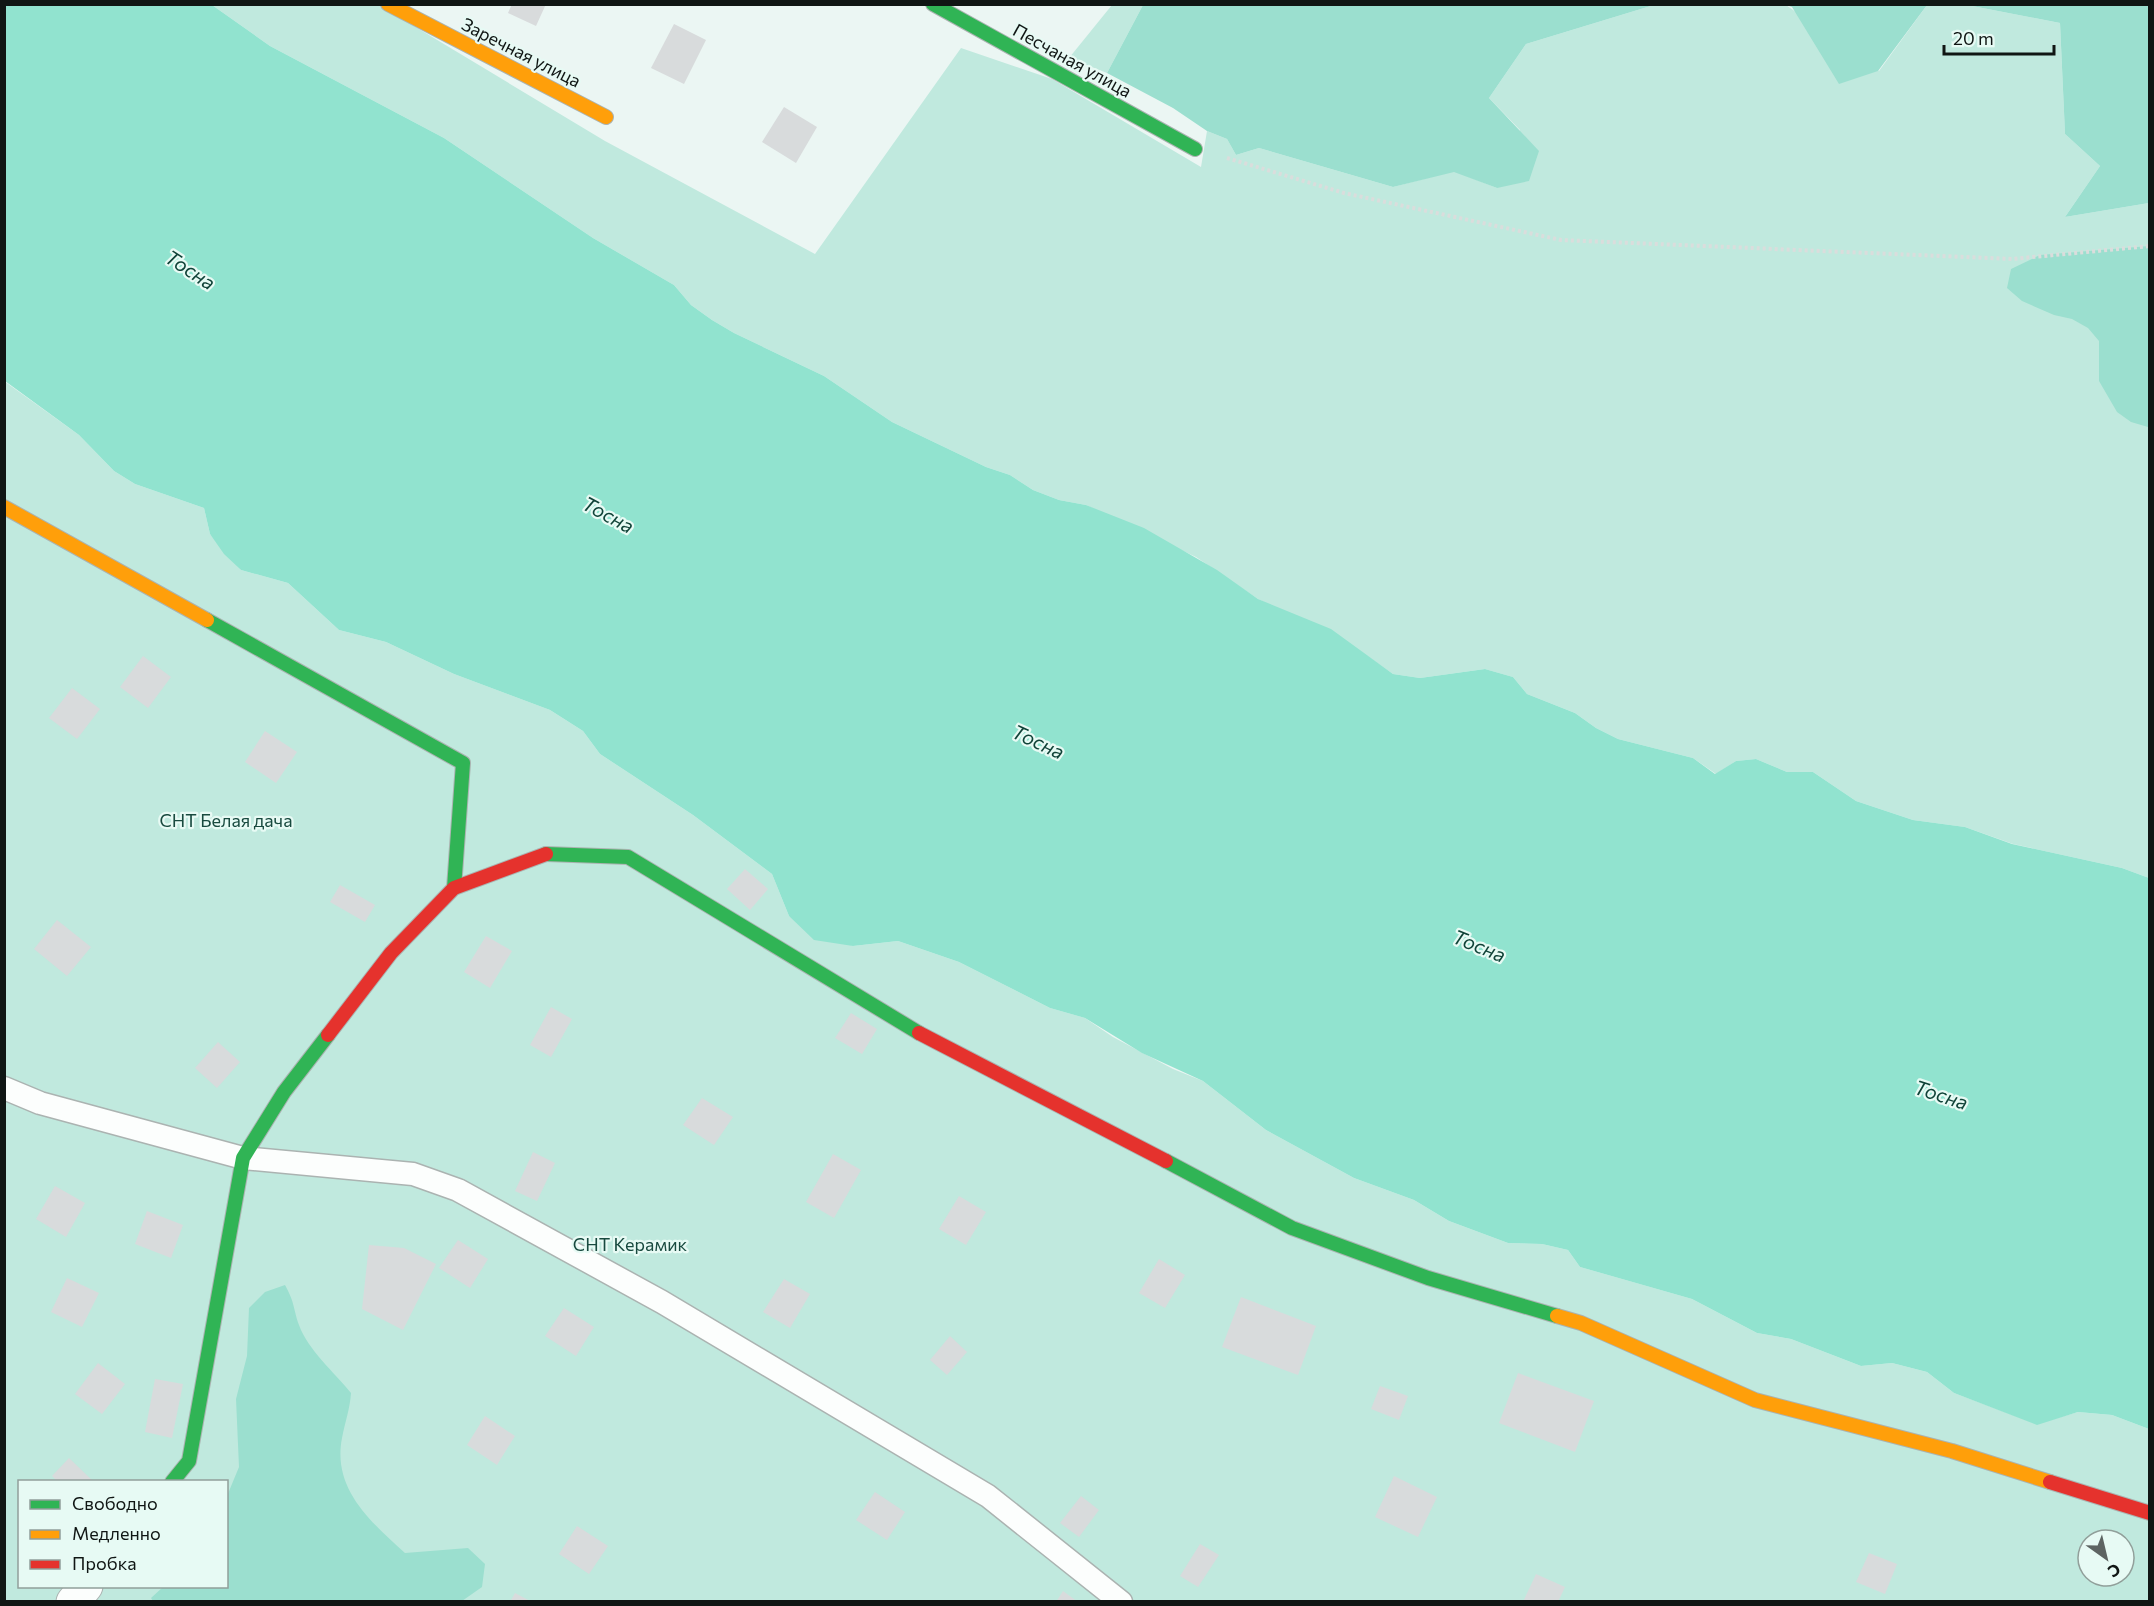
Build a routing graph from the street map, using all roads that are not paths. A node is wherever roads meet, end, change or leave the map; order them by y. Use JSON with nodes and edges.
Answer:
{"nodes":[{"id":1,"x":388,"y":4,"type":"edge"},
{"id":2,"x":933,"y":4,"type":"edge"},
{"id":3,"x":606,"y":117,"type":"dead end"},
{"id":4,"x":1195,"y":149,"type":"road end"},
{"id":5,"x":4,"y":507,"type":"edge"},
{"id":6,"x":454,"y":888,"type":"junction"},
{"id":7,"x":4,"y":1088,"type":"edge"},
{"id":8,"x":243,"y":1158,"type":"junction"},
{"id":9,"x":174,"y":1480,"type":"edge"},
{"id":10,"x":2150,"y":1513,"type":"edge"},
{"id":11,"x":85,"y":1588,"type":"edge"},
{"id":12,"x":73,"y":1602,"type":"edge"},
{"id":13,"x":1121,"y":1602,"type":"edge"}],
"edges":[{"from":1,"to":3,"type":"street","name":"Заречная улица"},
{"from":2,"to":4,"type":"street","name":"Песчаная улица"},
{"from":5,"to":6,"type":"street"},
{"from":6,"to":8,"type":"street"},
{"from":6,"to":10,"type":"street"},
{"from":7,"to":8,"type":"lane"},
{"from":8,"to":9,"type":"street"},
{"from":8,"to":13,"type":"lane"},
{"from":11,"to":12,"type":"street"}]}
